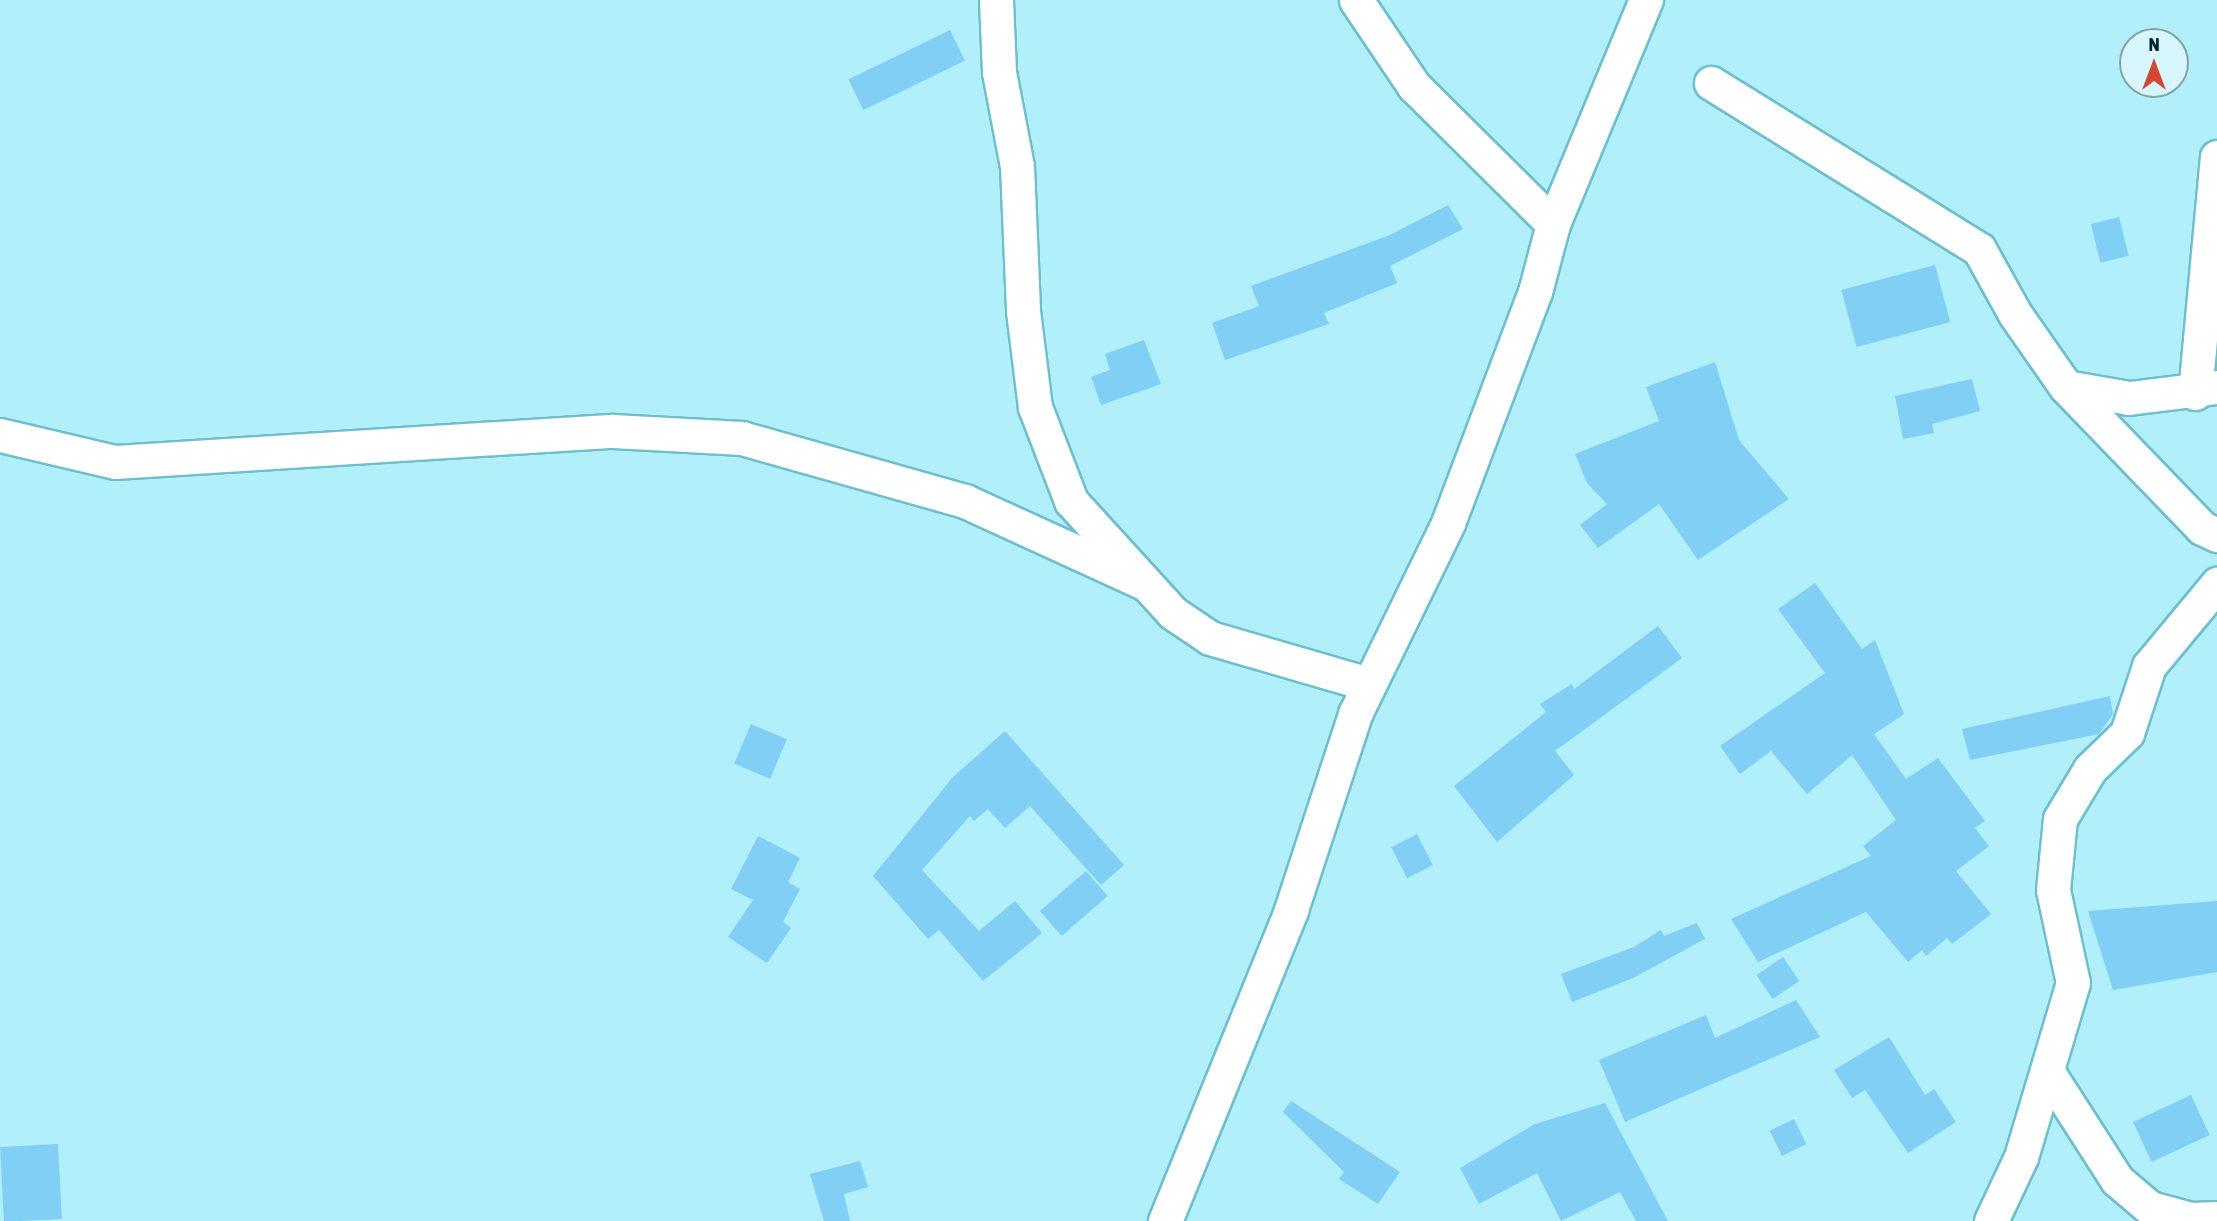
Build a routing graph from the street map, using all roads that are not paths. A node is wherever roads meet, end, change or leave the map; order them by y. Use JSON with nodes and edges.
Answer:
{"nodes":[{"id":1,"x":996,"y":0,"type":"edge"},
{"id":2,"x":1356,"y":0,"type":"edge"},
{"id":3,"x":1646,"y":0,"type":"edge"},
{"id":4,"x":1711,"y":83,"type":"dead end"},
{"id":5,"x":2217,"y":157,"type":"edge"},
{"id":6,"x":1553,"y":224,"type":"junction"},
{"id":7,"x":2066,"y":387,"type":"junction"},
{"id":8,"x":2206,"y":390,"type":"edge"},
{"id":9,"x":0,"y":435,"type":"edge"},
{"id":10,"x":2217,"y":535,"type":"edge"},
{"id":11,"x":1144,"y":583,"type":"junction"},
{"id":12,"x":2217,"y":584,"type":"edge"},
{"id":13,"x":1368,"y":684,"type":"junction"},
{"id":14,"x":2049,"y":1074,"type":"junction"},
{"id":15,"x":2217,"y":1218,"type":"edge"},
{"id":16,"x":1166,"y":1221,"type":"edge"},
{"id":17,"x":1991,"y":1221,"type":"edge"}],
"edges":[{"from":1,"to":11,"type":"street"},
{"from":2,"to":6,"type":"street"},
{"from":3,"to":6,"type":"street"},
{"from":4,"to":7,"type":"street"},
{"from":5,"to":8,"type":"street"},
{"from":6,"to":13,"type":"street"},
{"from":7,"to":8,"type":"street"},
{"from":7,"to":10,"type":"street"},
{"from":9,"to":11,"type":"street"},
{"from":11,"to":13,"type":"street"},
{"from":12,"to":14,"type":"street"},
{"from":13,"to":16,"type":"street"},
{"from":14,"to":15,"type":"street"},
{"from":14,"to":17,"type":"street"}]}
